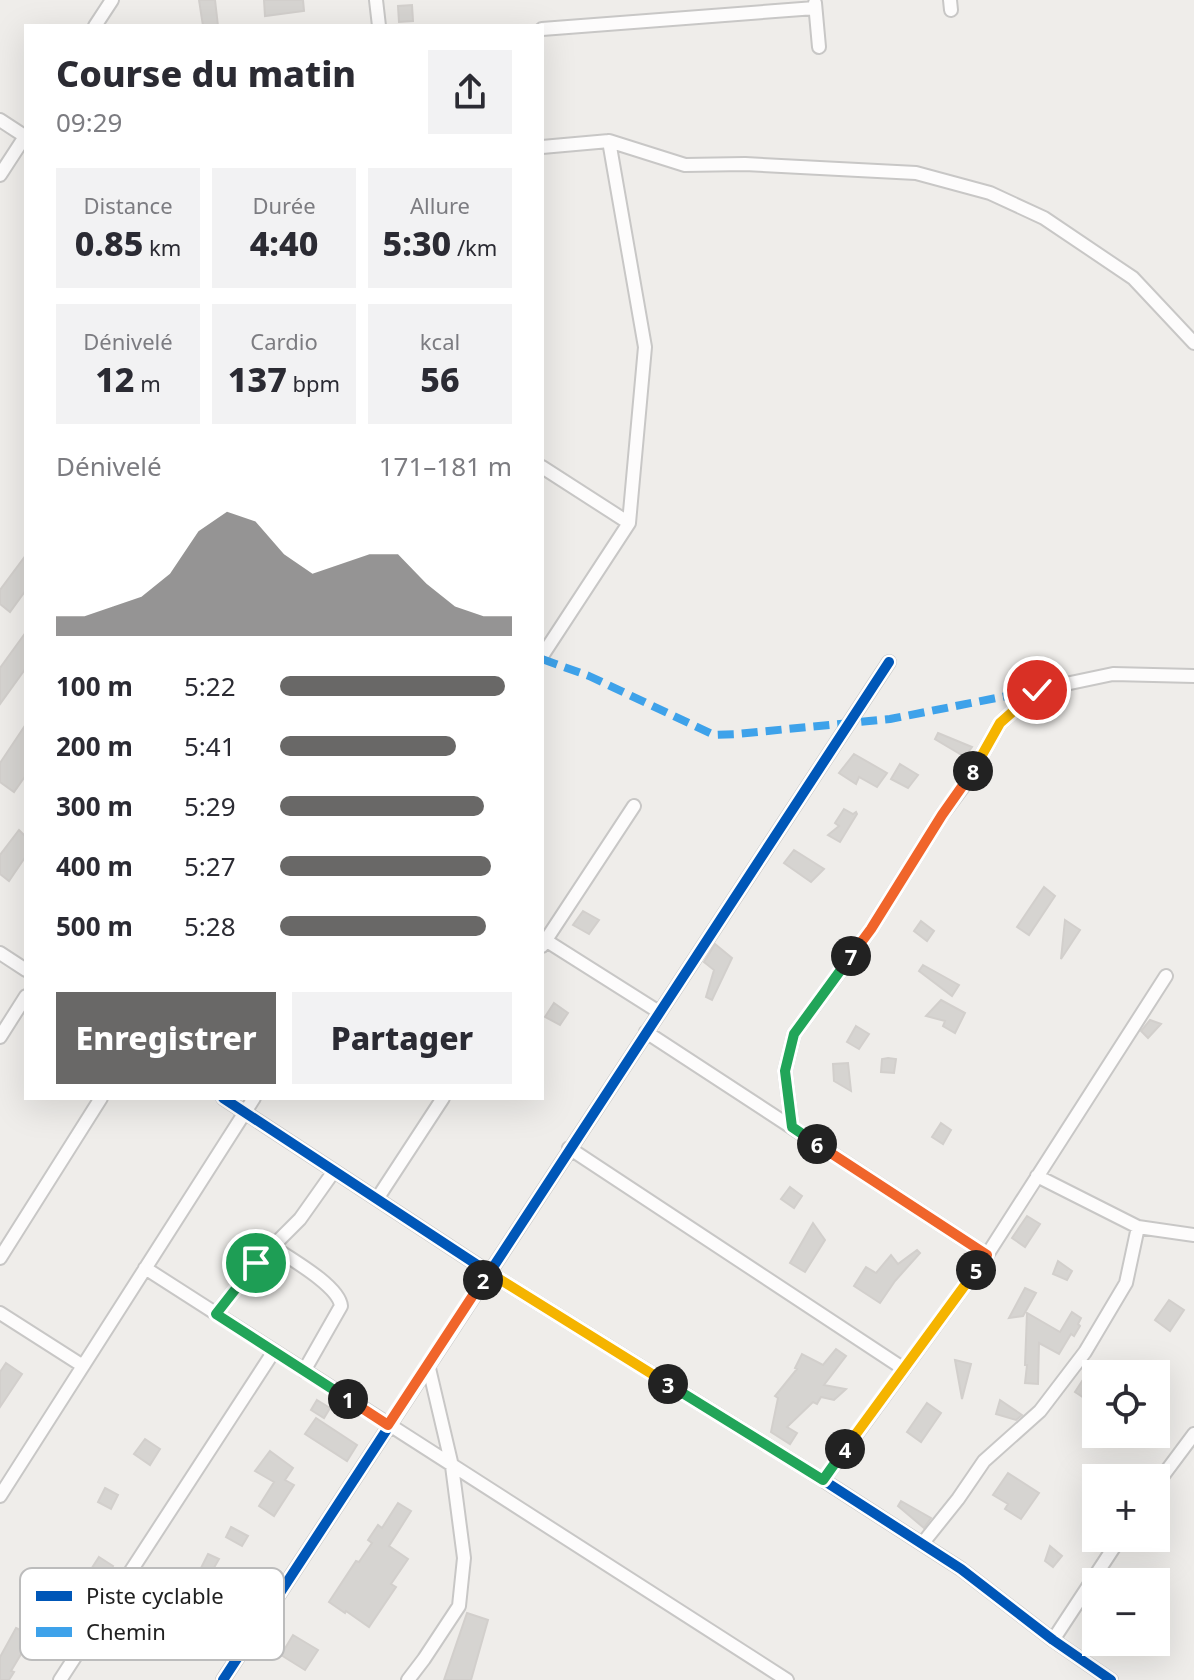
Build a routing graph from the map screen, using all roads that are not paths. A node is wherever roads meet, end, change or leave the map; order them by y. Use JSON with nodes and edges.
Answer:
{"nodes":[{"id":1,"x":112,"y":0,"type":"edge"},
{"id":2,"x":376,"y":0,"type":"edge"},
{"id":3,"x":815,"y":4,"type":"edge"},
{"id":4,"x":96,"y":24,"type":"edge"},
{"id":5,"x":379,"y":24,"type":"edge"},
{"id":6,"x":544,"y":29,"type":"edge"},
{"id":7,"x":819,"y":47,"type":"dead end"},
{"id":8,"x":0,"y":120,"type":"edge"},
{"id":9,"x":24,"y":135,"type":"edge"},
{"id":10,"x":24,"y":139,"type":"edge"},
{"id":11,"x":609,"y":141,"type":"junction"},
{"id":12,"x":544,"y":147,"type":"edge"},
{"id":13,"x":0,"y":175,"type":"edge"},
{"id":14,"x":1194,"y":343,"type":"edge"},
{"id":15,"x":544,"y":468,"type":"edge"},
{"id":16,"x":629,"y":523,"type":"junction"},
{"id":17,"x":544,"y":653,"type":"edge"},
{"id":18,"x":889,"y":662,"type":"dead end"},
{"id":19,"x":1194,"y":676,"type":"edge"},
{"id":20,"x":634,"y":806,"type":"dead end"},
{"id":21,"x":544,"y":940,"type":"edge"},
{"id":22,"x":544,"y":942,"type":"edge"},
{"id":23,"x":0,"y":953,"type":"edge"},
{"id":24,"x":24,"y":969,"type":"edge"},
{"id":25,"x":1166,"y":976,"type":"dead end"},
{"id":26,"x":24,"y":999,"type":"edge"},
{"id":27,"x":659,"y":1012,"type":"junction"},
{"id":28,"x":646,"y":1032,"type":"junction"},
{"id":29,"x":0,"y":1037,"type":"edge"},
{"id":30,"x":100,"y":1100,"type":"edge"},
{"id":31,"x":226,"y":1100,"type":"edge"},
{"id":32,"x":253,"y":1100,"type":"edge"},
{"id":33,"x":442,"y":1100,"type":"edge"},
{"id":34,"x":244,"y":1112,"type":"junction"},
{"id":35,"x":792,"y":1127,"type":"junction"},
{"id":36,"x":569,"y":1148,"type":"junction"},
{"id":37,"x":334,"y":1171,"type":"junction"},
{"id":38,"x":1037,"y":1176,"type":"junction"},
{"id":39,"x":377,"y":1199,"type":"junction"},
{"id":40,"x":1138,"y":1227,"type":"junction"},
{"id":41,"x":1194,"y":1235,"type":"edge"},
{"id":42,"x":273,"y":1247,"type":"junction"},
{"id":43,"x":987,"y":1255,"type":"junction"},
{"id":44,"x":0,"y":1258,"type":"edge"},
{"id":45,"x":145,"y":1268,"type":"junction"},
{"id":46,"x":488,"y":1272,"type":"junction"},
{"id":47,"x":0,"y":1313,"type":"edge"},
{"id":48,"x":216,"y":1314,"type":"junction"},
{"id":49,"x":274,"y":1351,"type":"junction"},
{"id":50,"x":428,"y":1364,"type":"junction"},
{"id":51,"x":83,"y":1366,"type":"junction"},
{"id":52,"x":904,"y":1369,"type":"junction"},
{"id":53,"x":304,"y":1371,"type":"junction"},
{"id":54,"x":388,"y":1425,"type":"junction"},
{"id":55,"x":1194,"y":1434,"type":"edge"},
{"id":56,"x":452,"y":1466,"type":"junction"},
{"id":57,"x":1170,"y":1466,"type":"edge"},
{"id":58,"x":823,"y":1480,"type":"junction"},
{"id":59,"x":0,"y":1496,"type":"edge"},
{"id":60,"x":922,"y":1544,"type":"junction"},
{"id":61,"x":1111,"y":1552,"type":"edge"},
{"id":62,"x":133,"y":1568,"type":"edge"},
{"id":63,"x":284,"y":1586,"type":"edge"},
{"id":64,"x":1053,"y":1640,"type":"junction"},
{"id":65,"x":73,"y":1660,"type":"edge"},
{"id":66,"x":236,"y":1660,"type":"edge"},
{"id":67,"x":60,"y":1680,"type":"edge"},
{"id":68,"x":223,"y":1680,"type":"edge"},
{"id":69,"x":408,"y":1680,"type":"edge"},
{"id":70,"x":787,"y":1680,"type":"edge"},
{"id":71,"x":1111,"y":1680,"type":"edge"}],
"edges":[{"from":1,"to":4,"type":"street"},
{"from":2,"to":5,"type":"street"},
{"from":3,"to":6,"type":"street"},
{"from":3,"to":7,"type":"street"},
{"from":8,"to":9,"type":"street"},
{"from":10,"to":13,"type":"street"},
{"from":11,"to":12,"type":"street"},
{"from":11,"to":14,"type":"street"},
{"from":11,"to":16,"type":"street"},
{"from":15,"to":16,"type":"street"},
{"from":16,"to":17,"type":"street"},
{"from":18,"to":27,"type":"street"},
{"from":19,"to":35,"type":"street"},
{"from":20,"to":21,"type":"street"},
{"from":22,"to":27,"type":"street"},
{"from":23,"to":24,"type":"street"},
{"from":25,"to":38,"type":"street"},
{"from":26,"to":29,"type":"street"},
{"from":27,"to":28,"type":"street"},
{"from":28,"to":35,"type":"street"},
{"from":28,"to":36,"type":"street"},
{"from":30,"to":44,"type":"street"},
{"from":31,"to":34,"type":"street"},
{"from":32,"to":34,"type":"street"},
{"from":33,"to":39,"type":"street"},
{"from":34,"to":37,"type":"street"},
{"from":34,"to":45,"type":"street"},
{"from":35,"to":43,"type":"street"},
{"from":36,"to":46,"type":"street"},
{"from":36,"to":52,"type":"street"},
{"from":37,"to":39,"type":"street"},
{"from":37,"to":42,"type":"street"},
{"from":38,"to":40,"type":"street"},
{"from":38,"to":43,"type":"street"},
{"from":39,"to":46,"type":"street"},
{"from":40,"to":41,"type":"street"},
{"from":40,"to":60,"type":"street"},
{"from":42,"to":48,"type":"street"},
{"from":42,"to":53,"type":"street"},
{"from":43,"to":52,"type":"street"},
{"from":45,"to":48,"type":"street"},
{"from":45,"to":51,"type":"street"},
{"from":46,"to":50,"type":"street"},
{"from":46,"to":58,"type":"street"},
{"from":47,"to":51,"type":"street"},
{"from":48,"to":49,"type":"street"},
{"from":49,"to":53,"type":"street"},
{"from":49,"to":62,"type":"street"},
{"from":50,"to":54,"type":"street"},
{"from":50,"to":56,"type":"street"},
{"from":51,"to":59,"type":"street"},
{"from":52,"to":58,"type":"street"},
{"from":53,"to":54,"type":"street"},
{"from":54,"to":56,"type":"street"},
{"from":54,"to":63,"type":"street"},
{"from":55,"to":57,"type":"street"},
{"from":56,"to":69,"type":"street"},
{"from":56,"to":70,"type":"street"},
{"from":58,"to":60,"type":"street"},
{"from":60,"to":64,"type":"street"},
{"from":61,"to":64,"type":"street"},
{"from":64,"to":71,"type":"street"},
{"from":65,"to":67,"type":"street"},
{"from":66,"to":68,"type":"street"}]}
